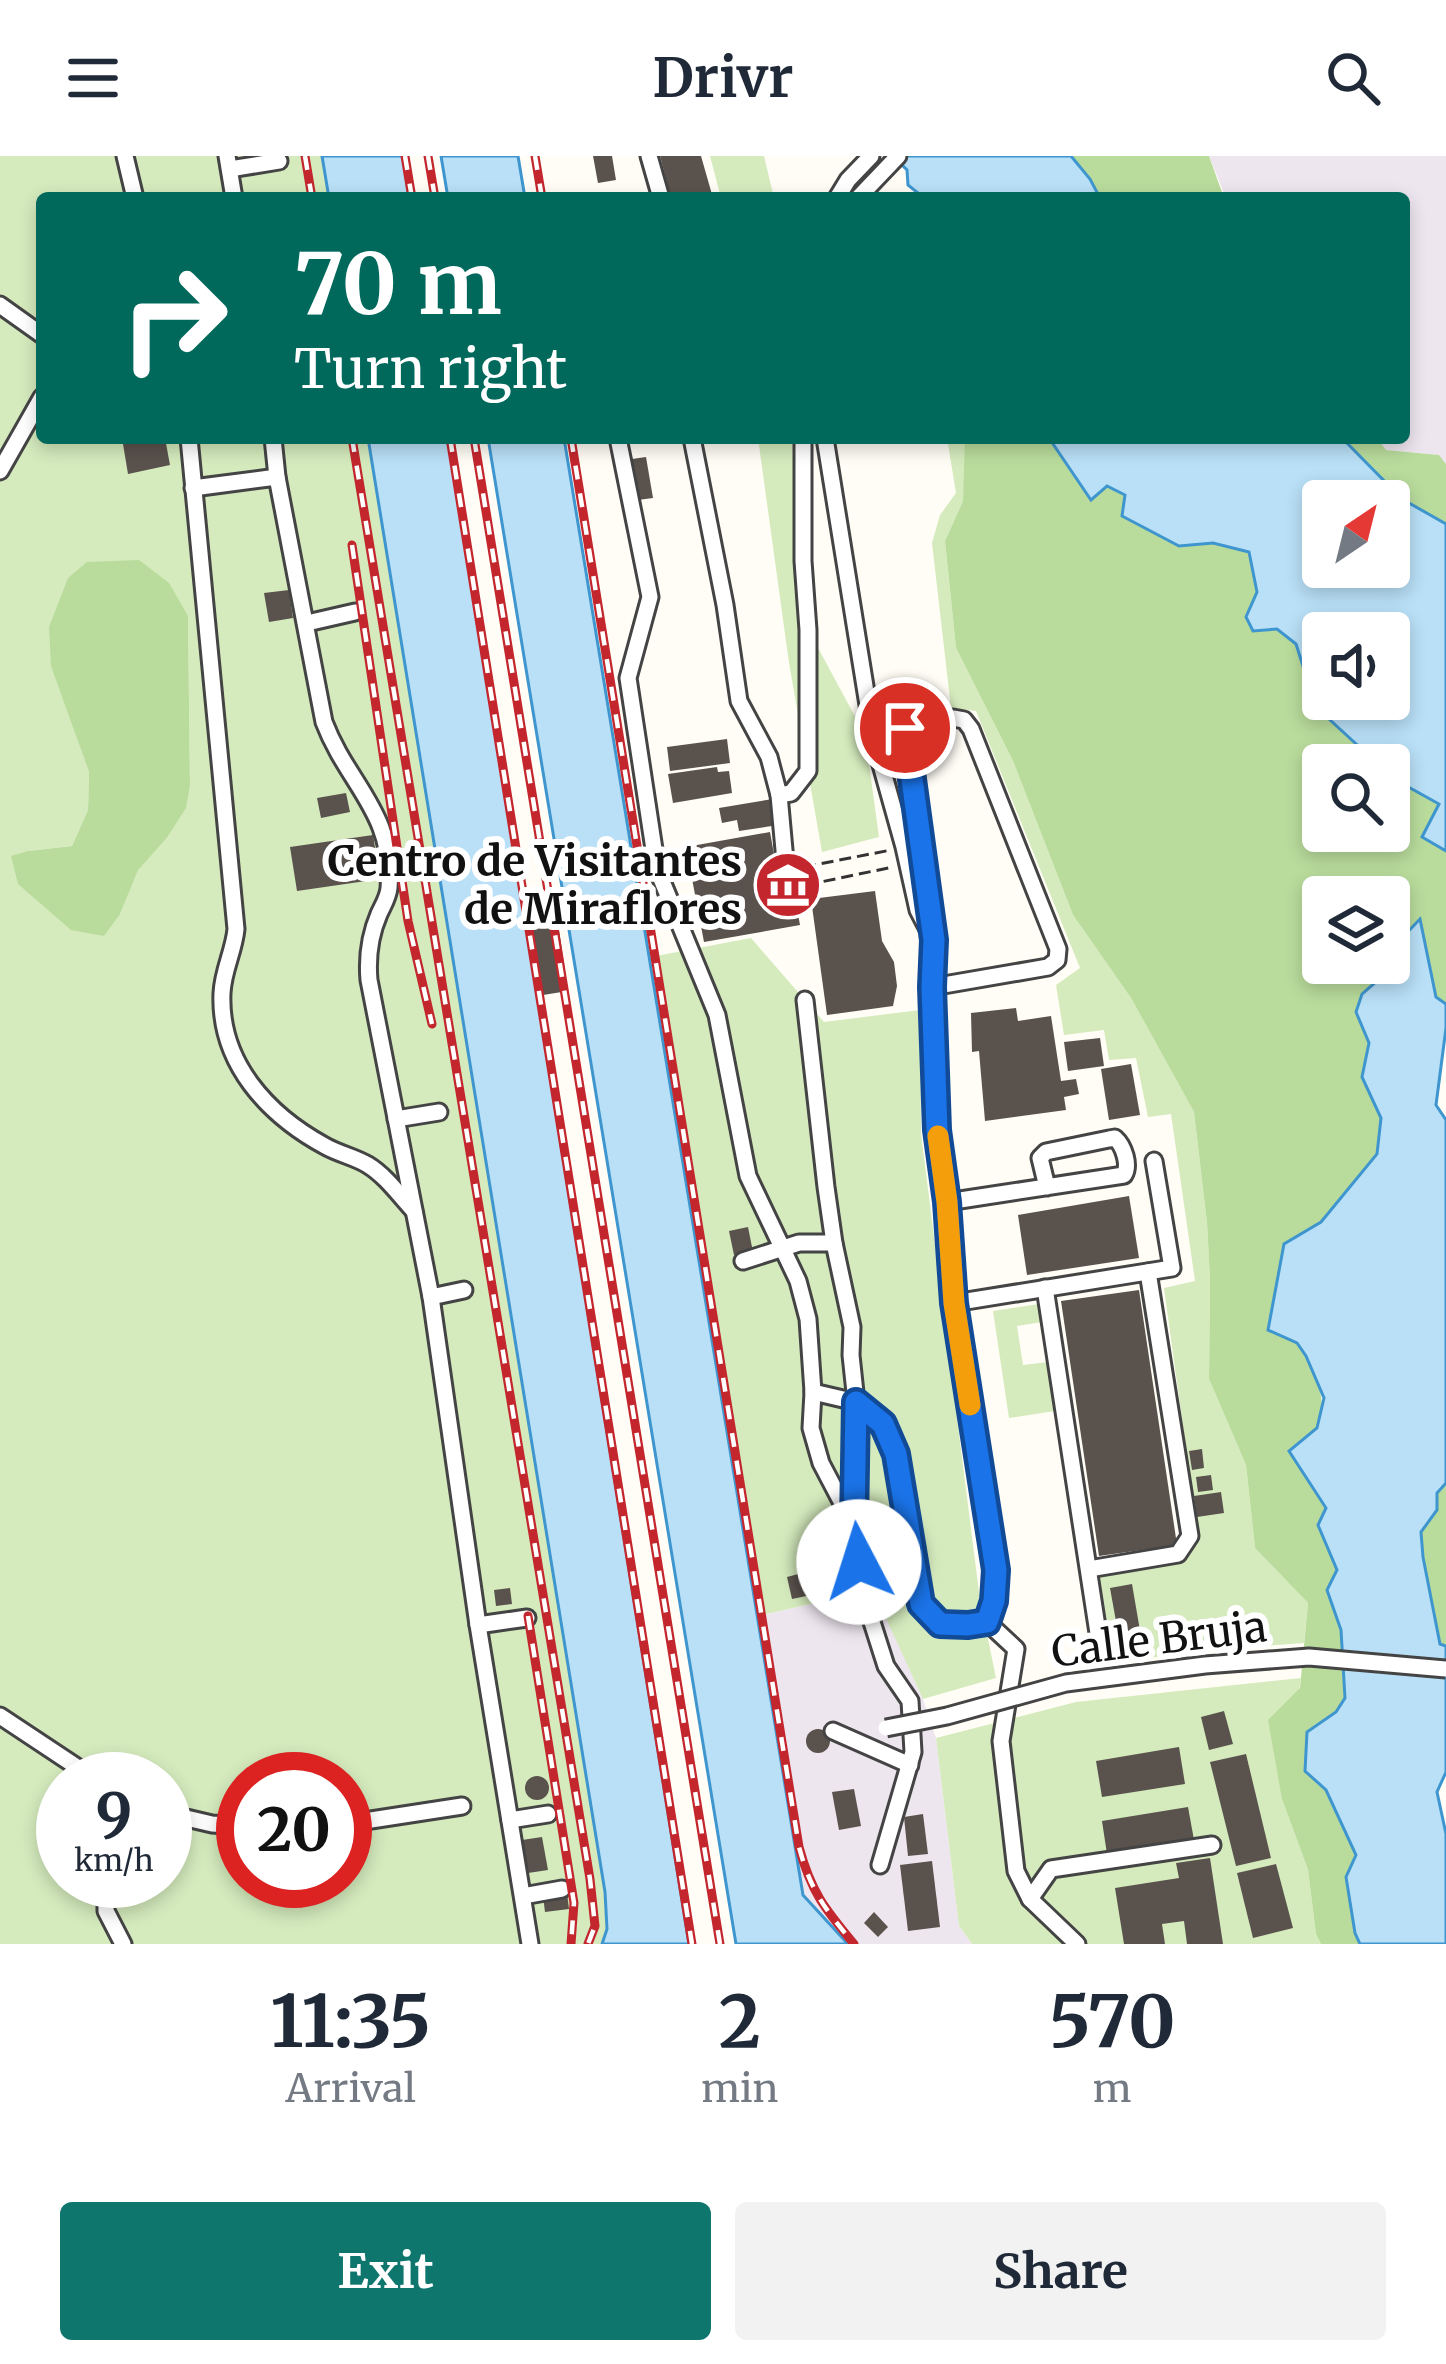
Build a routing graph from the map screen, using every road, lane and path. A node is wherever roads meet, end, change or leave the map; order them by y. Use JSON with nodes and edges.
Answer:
{"nodes":[{"id":1,"x":125,"y":156,"type":"edge"},
{"id":2,"x":650,"y":156,"type":"edge"},
{"id":3,"x":898,"y":156,"type":"edge"},
{"id":4,"x":868,"y":159,"type":"edge"},
{"id":5,"x":279,"y":161,"type":"dead end"},
{"id":6,"x":228,"y":163,"type":"edge"},
{"id":7,"x":134,"y":192,"type":"edge"},
{"id":8,"x":659,"y":192,"type":"edge"},
{"id":9,"x":842,"y":192,"type":"edge"},
{"id":10,"x":863,"y":192,"type":"edge"},
{"id":11,"x":0,"y":304,"type":"edge"},
{"id":12,"x":36,"y":331,"type":"edge"},
{"id":13,"x":36,"y":407,"type":"edge"},
{"id":14,"x":190,"y":444,"type":"edge"},
{"id":15,"x":274,"y":444,"type":"edge"},
{"id":16,"x":619,"y":444,"type":"edge"},
{"id":17,"x":693,"y":444,"type":"edge"},
{"id":18,"x":803,"y":444,"type":"edge"},
{"id":19,"x":826,"y":444,"type":"edge"},
{"id":20,"x":0,"y":470,"type":"edge"},
{"id":21,"x":277,"y":477,"type":"junction"},
{"id":22,"x":194,"y":488,"type":"junction"},
{"id":23,"x":355,"y":612,"type":"dead end"},
{"id":24,"x":307,"y":623,"type":"junction"},
{"id":25,"x":905,"y":728,"type":"junction"},
{"id":26,"x":873,"y":736,"type":"junction"},
{"id":27,"x":373,"y":769,"type":"dead end"},
{"id":28,"x":350,"y":772,"type":"junction"},
{"id":29,"x":779,"y":795,"type":"junction"},
{"id":30,"x":906,"y":856,"type":"junction"},
{"id":31,"x":785,"y":861,"type":"dead end"},
{"id":32,"x":804,"y":867,"type":"dead end"},
{"id":33,"x":806,"y":885,"type":"dead end"},
{"id":34,"x":934,"y":940,"type":"junction"},
{"id":35,"x":932,"y":987,"type":"junction"},
{"id":36,"x":805,"y":1000,"type":"dead end"},
{"id":37,"x":439,"y":1112,"type":"dead end"},
{"id":38,"x":396,"y":1119,"type":"junction"},
{"id":39,"x":1154,"y":1161,"type":"dead end"},
{"id":40,"x":1047,"y":1186,"type":"junction"},
{"id":41,"x":947,"y":1202,"type":"junction"},
{"id":42,"x":416,"y":1213,"type":"junction"},
{"id":43,"x":834,"y":1243,"type":"junction"},
{"id":44,"x":783,"y":1249,"type":"junction"},
{"id":45,"x":743,"y":1261,"type":"dead end"},
{"id":46,"x":1148,"y":1272,"type":"junction"},
{"id":47,"x":1045,"y":1288,"type":"junction"},
{"id":48,"x":464,"y":1290,"type":"dead end"},
{"id":49,"x":431,"y":1297,"type":"junction"},
{"id":50,"x":954,"y":1303,"type":"junction"},
{"id":51,"x":813,"y":1392,"type":"junction"},
{"id":52,"x":856,"y":1402,"type":"junction"},
{"id":53,"x":854,"y":1526,"type":"junction"},
{"id":54,"x":1089,"y":1569,"type":"junction"},
{"id":55,"x":527,"y":1618,"type":"dead end"},
{"id":56,"x":987,"y":1622,"type":"junction"},
{"id":57,"x":478,"y":1625,"type":"junction"},
{"id":58,"x":1100,"y":1646,"type":"dead end"},
{"id":59,"x":1446,"y":1669,"type":"edge"},
{"id":60,"x":0,"y":1716,"type":"edge"},
{"id":61,"x":886,"y":1728,"type":"dead end"},
{"id":62,"x":833,"y":1731,"type":"dead end"},
{"id":63,"x":54,"y":1752,"type":"edge"},
{"id":64,"x":910,"y":1765,"type":"junction"},
{"id":65,"x":462,"y":1806,"type":"dead end"},
{"id":66,"x":548,"y":1814,"type":"dead end"},
{"id":67,"x":372,"y":1820,"type":"edge"},
{"id":68,"x":510,"y":1820,"type":"junction"},
{"id":69,"x":1212,"y":1845,"type":"dead end"},
{"id":70,"x":880,"y":1865,"type":"dead end"},
{"id":71,"x":562,"y":1889,"type":"dead end"},
{"id":72,"x":523,"y":1896,"type":"junction"},
{"id":73,"x":1030,"y":1899,"type":"junction"},
{"id":74,"x":106,"y":1908,"type":"edge"},
{"id":75,"x":123,"y":1944,"type":"edge"},
{"id":76,"x":530,"y":1944,"type":"edge"},
{"id":77,"x":1077,"y":1944,"type":"edge"}],
"edges":[{"from":1,"to":7,"type":"lane"},
{"from":2,"to":8,"type":"lane"},
{"from":3,"to":10,"type":"lane"},
{"from":4,"to":9,"type":"lane"},
{"from":5,"to":6,"type":"lane"},
{"from":11,"to":12,"type":"lane"},
{"from":13,"to":20,"type":"lane"},
{"from":14,"to":22,"type":"lane"},
{"from":15,"to":21,"type":"lane"},
{"from":16,"to":44,"type":"lane"},
{"from":17,"to":29,"type":"lane"},
{"from":18,"to":29,"type":"lane"},
{"from":19,"to":26,"type":"lane"},
{"from":21,"to":22,"type":"lane"},
{"from":21,"to":24,"type":"lane"},
{"from":22,"to":42,"type":"lane"},
{"from":23,"to":24,"type":"lane"},
{"from":24,"to":28,"type":"lane"},
{"from":25,"to":26,"type":"lane"},
{"from":25,"to":34,"type":"lane"},
{"from":25,"to":35,"type":"lane"},
{"from":26,"to":30,"type":"lane"},
{"from":27,"to":28,"type":"lane"},
{"from":28,"to":38,"type":"lane"},
{"from":29,"to":31,"type":"lane"},
{"from":30,"to":32,"type":"path"},
{"from":30,"to":33,"type":"path"},
{"from":30,"to":34,"type":"lane"},
{"from":34,"to":35,"type":"lane"},
{"from":35,"to":41,"type":"lane"},
{"from":36,"to":43,"type":"lane"},
{"from":37,"to":38,"type":"lane"},
{"from":38,"to":42,"type":"lane"},
{"from":39,"to":46,"type":"lane"},
{"from":40,"to":40,"type":"lane"},
{"from":40,"to":41,"type":"lane"},
{"from":41,"to":50,"type":"lane"},
{"from":42,"to":49,"type":"lane"},
{"from":43,"to":44,"type":"lane"},
{"from":43,"to":52,"type":"lane"},
{"from":44,"to":45,"type":"lane"},
{"from":44,"to":51,"type":"lane"},
{"from":46,"to":47,"type":"lane"},
{"from":46,"to":54,"type":"lane"},
{"from":47,"to":50,"type":"lane"},
{"from":47,"to":54,"type":"lane"},
{"from":48,"to":49,"type":"lane"},
{"from":49,"to":57,"type":"lane"},
{"from":50,"to":56,"type":"lane"},
{"from":51,"to":52,"type":"lane"},
{"from":51,"to":53,"type":"lane"},
{"from":52,"to":53,"type":"lane"},
{"from":52,"to":56,"type":"lane"},
{"from":53,"to":64,"type":"lane"},
{"from":54,"to":58,"type":"lane"},
{"from":55,"to":57,"type":"lane"},
{"from":56,"to":73,"type":"lane"},
{"from":57,"to":68,"type":"lane"},
{"from":59,"to":61,"type":"lane","name":"Calle Bruja","bridge":true},
{"from":60,"to":63,"type":"lane"},
{"from":62,"to":64,"type":"lane"},
{"from":64,"to":70,"type":"lane"},
{"from":65,"to":67,"type":"lane"},
{"from":66,"to":68,"type":"lane"},
{"from":68,"to":72,"type":"lane"},
{"from":69,"to":73,"type":"lane"},
{"from":71,"to":72,"type":"lane"},
{"from":72,"to":76,"type":"lane"},
{"from":73,"to":77,"type":"lane"},
{"from":74,"to":75,"type":"lane"}]}
